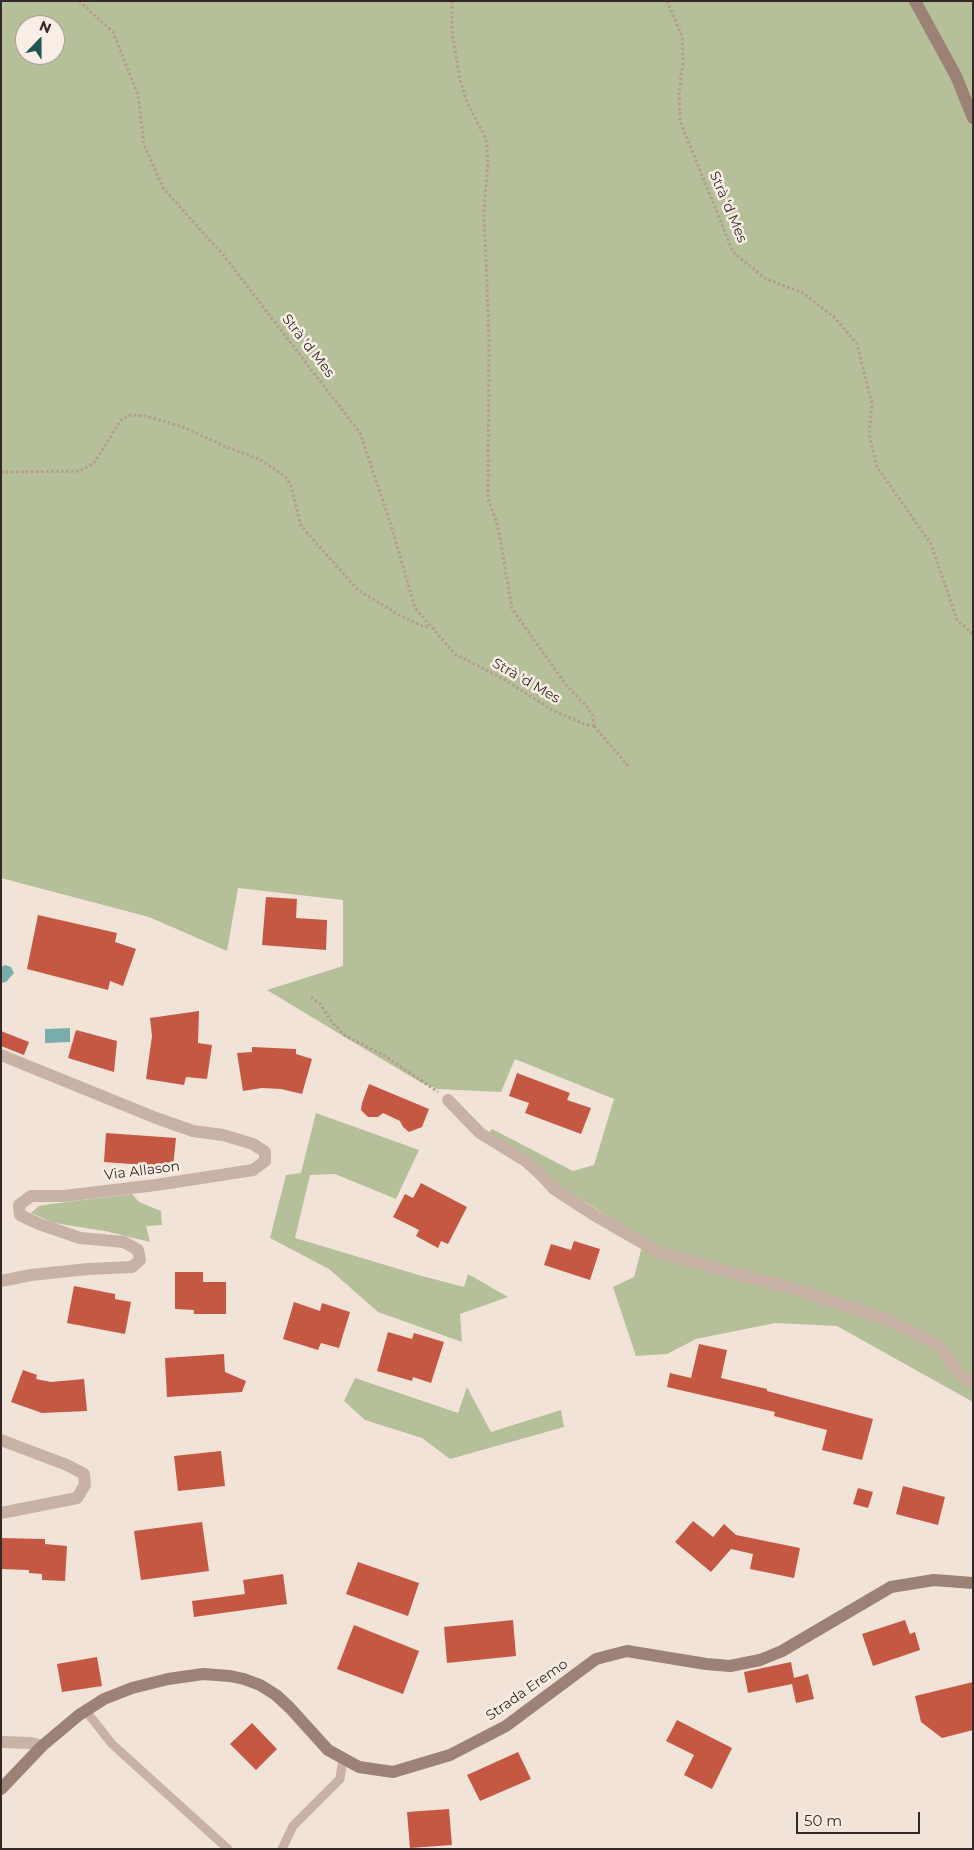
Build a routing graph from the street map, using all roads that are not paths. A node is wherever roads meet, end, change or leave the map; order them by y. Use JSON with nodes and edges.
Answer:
{"nodes":[{"id":1,"x":915,"y":1,"type":"edge"},
{"id":2,"x":973,"y":118,"type":"edge"},
{"id":3,"x":1,"y":1055,"type":"edge"},
{"id":4,"x":448,"y":1100,"type":"road end"},
{"id":5,"x":1,"y":1281,"type":"edge"},
{"id":6,"x":973,"y":1382,"type":"edge"},
{"id":7,"x":1,"y":1440,"type":"edge"},
{"id":8,"x":1,"y":1513,"type":"edge"},
{"id":9,"x":973,"y":1584,"type":"edge"},
{"id":10,"x":86,"y":1711,"type":"junction"},
{"id":11,"x":1,"y":1742,"type":"edge"},
{"id":12,"x":42,"y":1746,"type":"junction"},
{"id":13,"x":343,"y":1758,"type":"junction"},
{"id":14,"x":1,"y":1790,"type":"edge"},
{"id":15,"x":228,"y":1849,"type":"edge"},
{"id":16,"x":282,"y":1849,"type":"edge"}],
"edges":[{"from":1,"to":2,"type":"main road"},
{"from":3,"to":5,"type":"street","name":"Via Allason"},
{"from":4,"to":6,"type":"street"},
{"from":7,"to":8,"type":"street"},
{"from":9,"to":13,"type":"main road","name":"Strada Eremo"},
{"from":10,"to":12,"type":"main road","name":"Strada Eremo"},
{"from":10,"to":13,"type":"main road","name":"Strada Eremo"},
{"from":10,"to":15,"type":"lane"},
{"from":11,"to":12,"type":"street"},
{"from":12,"to":14,"type":"main road","name":"Strada Eremo"},
{"from":13,"to":16,"type":"lane"}]}
